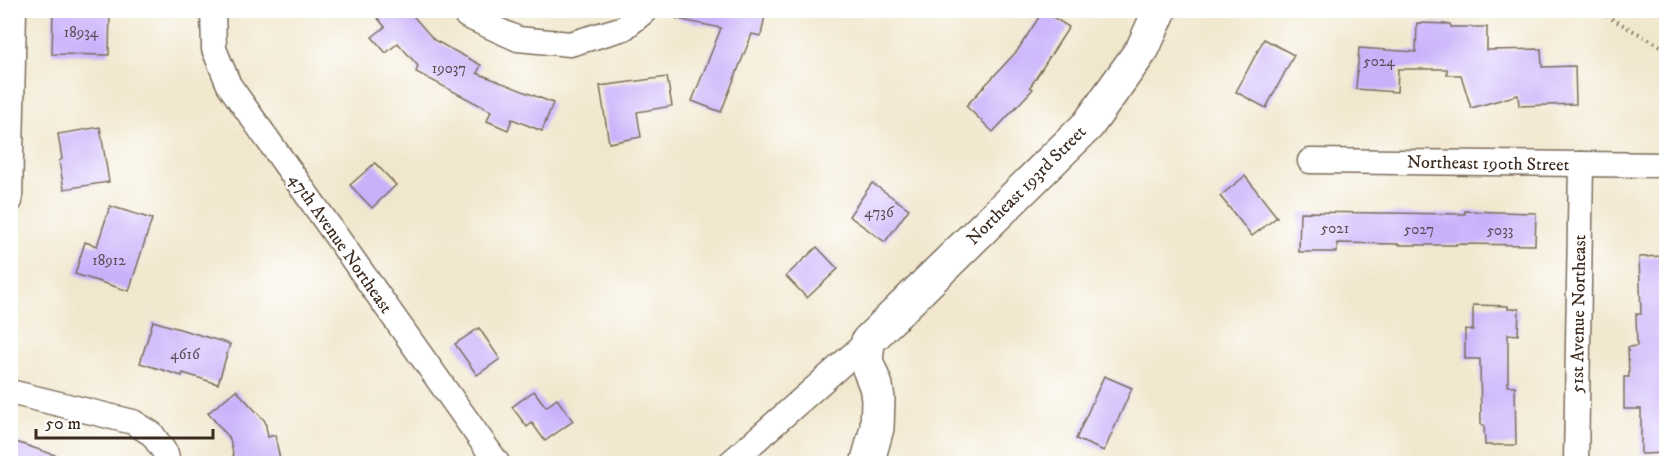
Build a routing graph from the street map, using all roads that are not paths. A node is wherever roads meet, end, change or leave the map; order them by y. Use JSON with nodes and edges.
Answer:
{"nodes":[{"id":1,"x":14,"y":10,"type":"edge"},
{"id":2,"x":213,"y":10,"type":"edge"},
{"id":3,"x":462,"y":10,"type":"edge"},
{"id":4,"x":646,"y":10,"type":"edge"},
{"id":5,"x":1160,"y":10,"type":"edge"},
{"id":6,"x":1310,"y":161,"type":"dead end"},
{"id":7,"x":1581,"y":164,"type":"junction"},
{"id":8,"x":1666,"y":165,"type":"edge"},
{"id":9,"x":10,"y":201,"type":"edge"},
{"id":10,"x":868,"y":341,"type":"junction"},
{"id":11,"x":10,"y":392,"type":"edge"},
{"id":12,"x":168,"y":464,"type":"edge"},
{"id":13,"x":498,"y":464,"type":"edge"},
{"id":14,"x":729,"y":464,"type":"edge"},
{"id":15,"x":867,"y":464,"type":"edge"},
{"id":16,"x":1576,"y":464,"type":"edge"}],
"edges":[{"from":1,"to":9,"type":"street"},
{"from":2,"to":13,"type":"street","name":"47th Avenue Northeast"},
{"from":3,"to":4,"type":"street"},
{"from":5,"to":10,"type":"street","name":"Northeast 193rd Street"},
{"from":6,"to":7,"type":"street","name":"Northeast 190th Street"},
{"from":7,"to":8,"type":"street","name":"Northeast 190th Street"},
{"from":7,"to":16,"type":"street","name":"51st Avenue Northeast"},
{"from":10,"to":14,"type":"street"},
{"from":10,"to":15,"type":"street"},
{"from":11,"to":12,"type":"street"}]}
